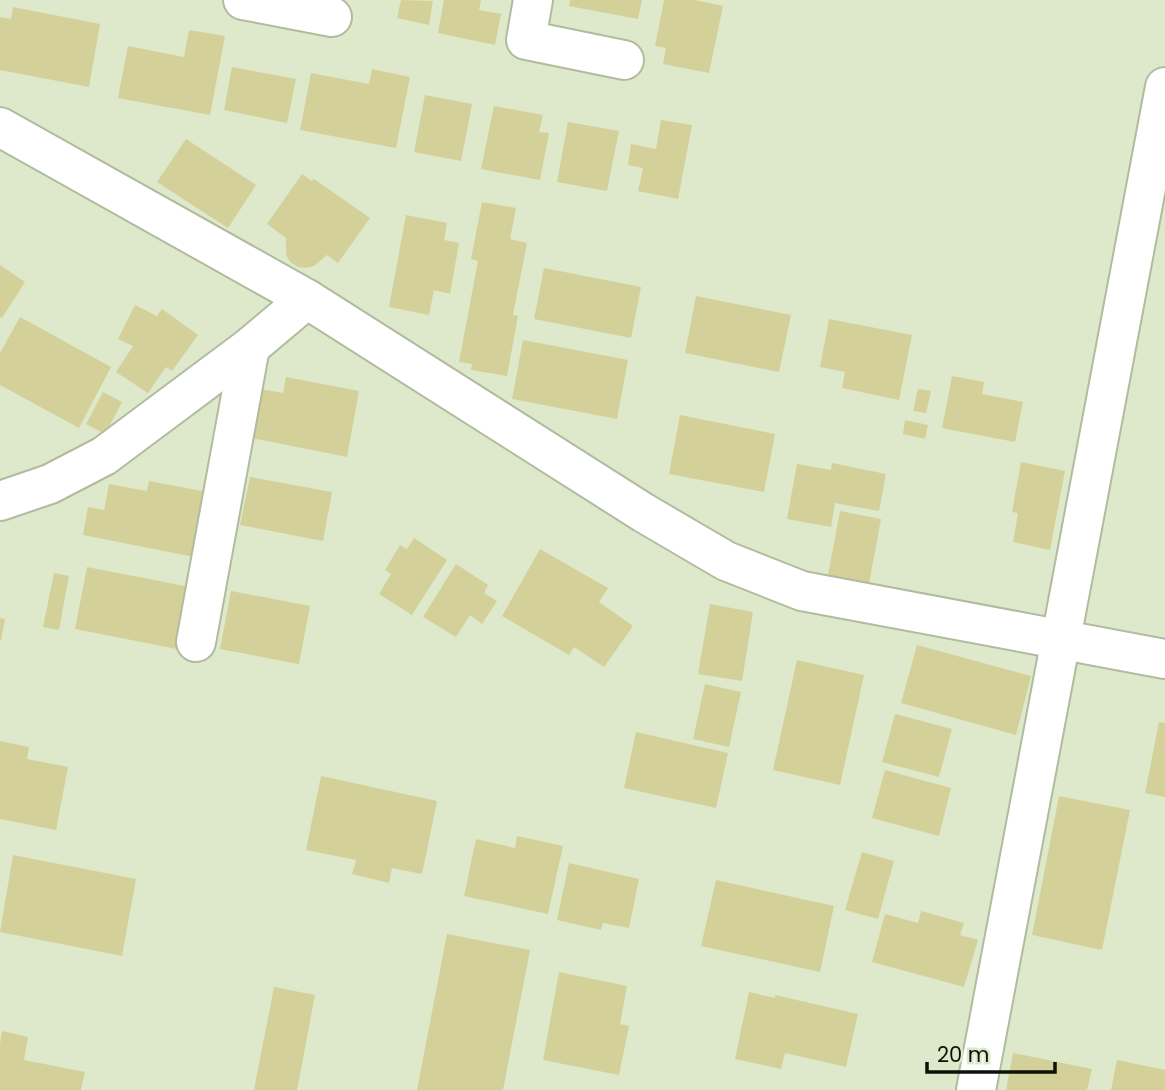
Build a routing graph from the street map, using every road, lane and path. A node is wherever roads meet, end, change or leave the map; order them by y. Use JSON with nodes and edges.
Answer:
{"nodes":[{"id":1,"x":243,"y":0,"type":"edge"},
{"id":2,"x":533,"y":0,"type":"edge"},
{"id":3,"x":332,"y":17,"type":"dead end"},
{"id":4,"x":624,"y":60,"type":"dead end"},
{"id":5,"x":1165,"y":87,"type":"edge"},
{"id":6,"x":0,"y":127,"type":"edge"},
{"id":7,"x":307,"y":299,"type":"junction"},
{"id":8,"x":250,"y":347,"type":"junction"},
{"id":9,"x":0,"y":501,"type":"edge"},
{"id":10,"x":1060,"y":639,"type":"junction"},
{"id":11,"x":196,"y":642,"type":"dead end"},
{"id":12,"x":1165,"y":659,"type":"edge"},
{"id":13,"x":976,"y":1090,"type":"edge"}],
"edges":[{"from":1,"to":3,"type":"street"},
{"from":2,"to":4,"type":"street"},
{"from":5,"to":10,"type":"street"},
{"from":6,"to":7,"type":"street"},
{"from":7,"to":8,"type":"street"},
{"from":7,"to":10,"type":"street"},
{"from":8,"to":9,"type":"street"},
{"from":8,"to":11,"type":"street"},
{"from":10,"to":12,"type":"street"},
{"from":10,"to":13,"type":"street"}]}
